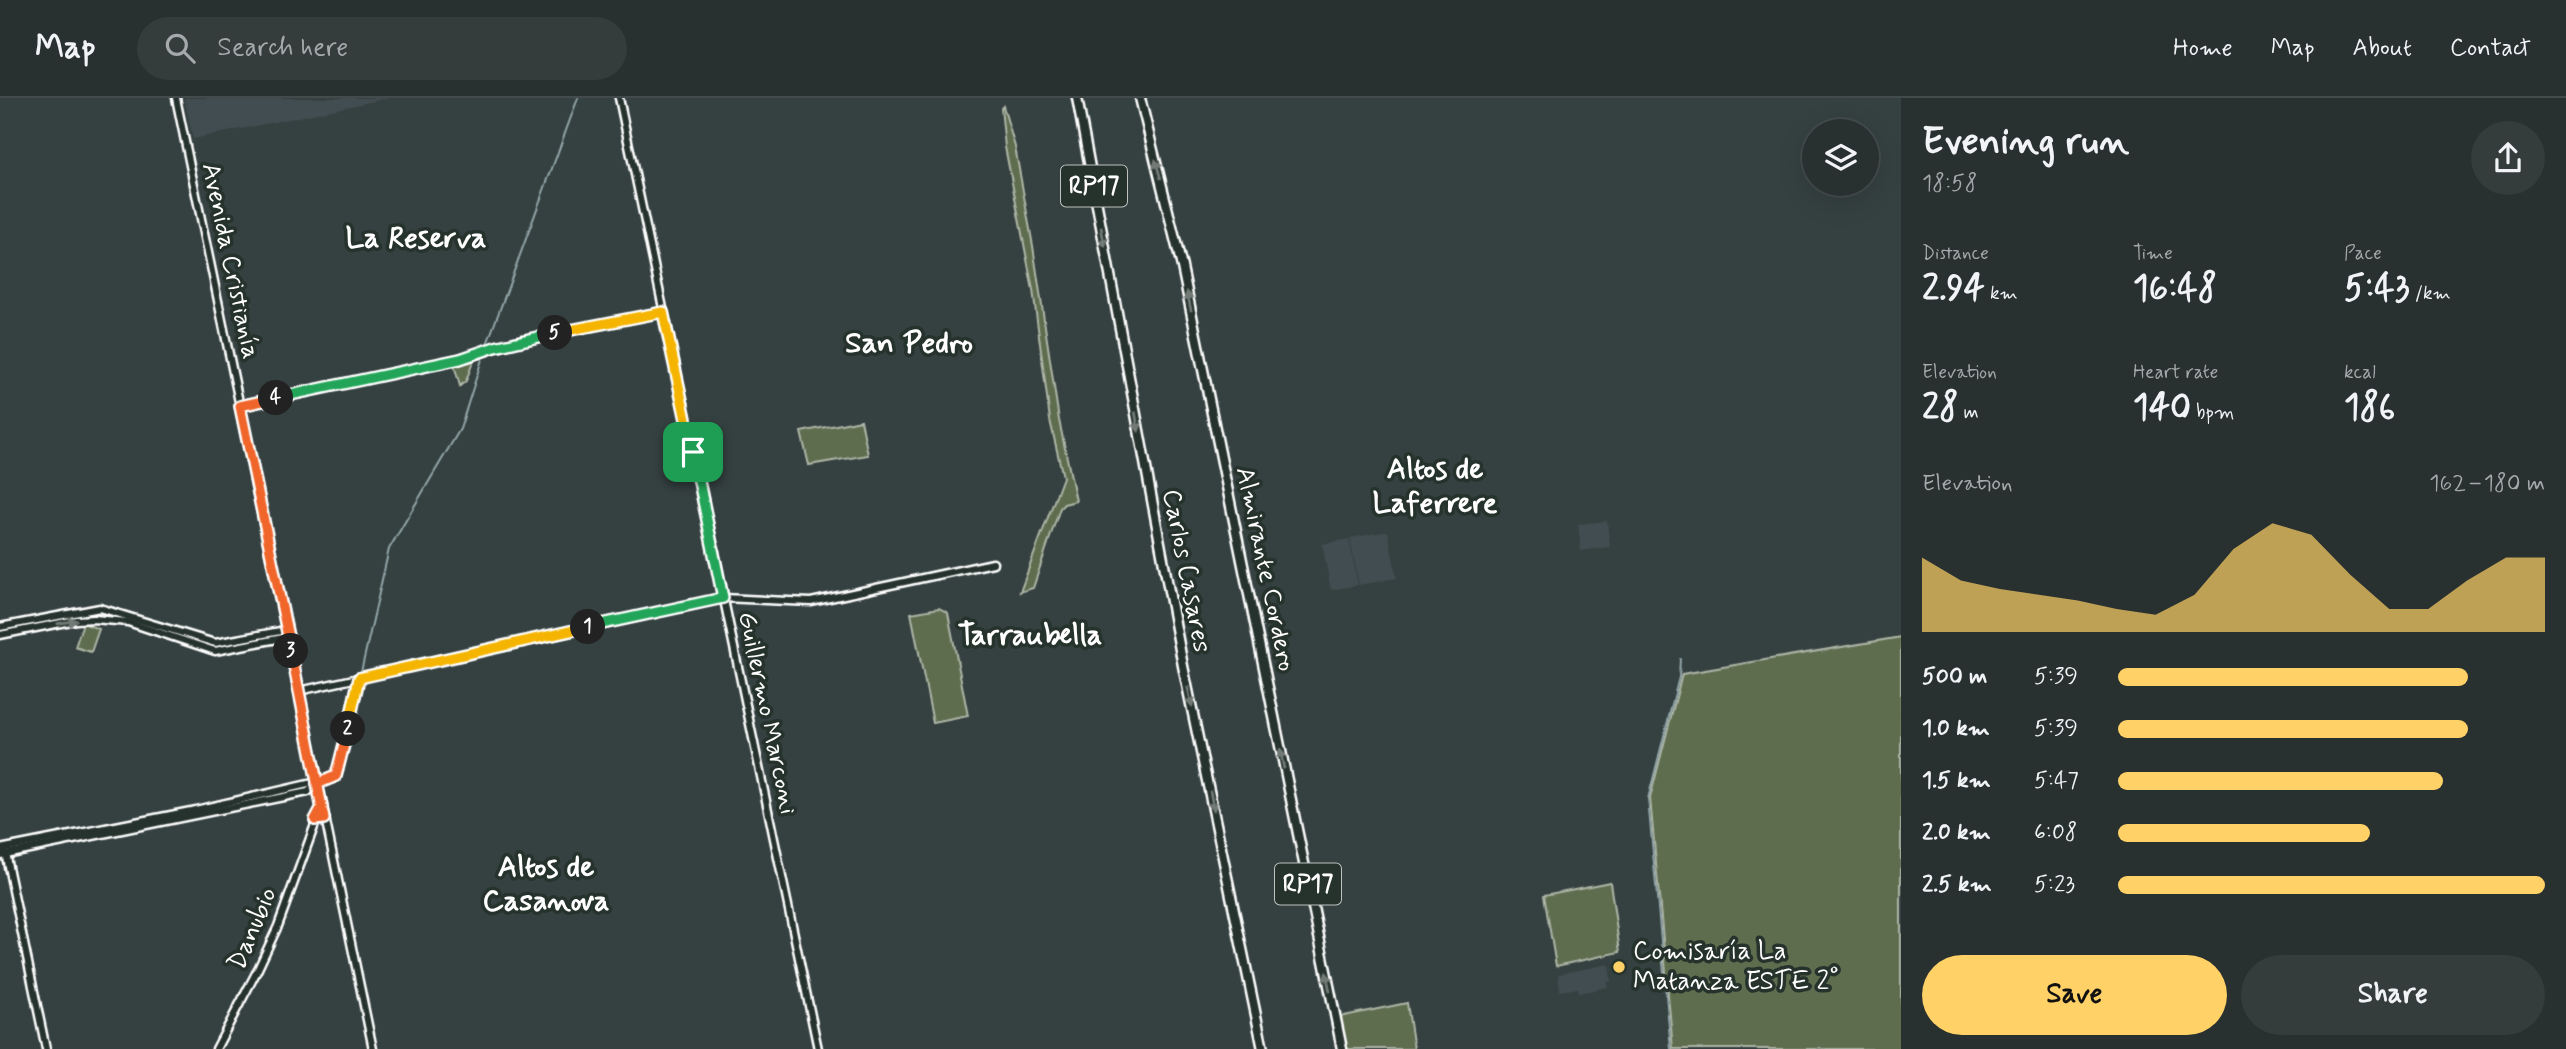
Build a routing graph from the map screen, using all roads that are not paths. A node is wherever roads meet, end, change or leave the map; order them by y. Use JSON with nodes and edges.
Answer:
{"nodes":[{"id":1,"x":176,"y":98,"type":"edge"},
{"id":2,"x":619,"y":98,"type":"edge"},
{"id":3,"x":1077,"y":98,"type":"edge"},
{"id":4,"x":1140,"y":98,"type":"edge"},
{"id":5,"x":663,"y":312,"type":"junction"},
{"id":6,"x":240,"y":406,"type":"junction"},
{"id":7,"x":993,"y":563,"type":"dead end"},
{"id":8,"x":723,"y":598,"type":"junction"},
{"id":9,"x":0,"y":627,"type":"edge"},
{"id":10,"x":287,"y":634,"type":"junction"},
{"id":11,"x":0,"y":635,"type":"edge"},
{"id":12,"x":359,"y":678,"type":"junction"},
{"id":13,"x":299,"y":691,"type":"junction"},
{"id":14,"x":317,"y":784,"type":"junction"},
{"id":15,"x":322,"y":807,"type":"junction"},
{"id":16,"x":324,"y":819,"type":"junction"},
{"id":17,"x":315,"y":820,"type":"junction"},
{"id":18,"x":2,"y":851,"type":"edge"},
{"id":19,"x":46,"y":1049,"type":"edge"},
{"id":20,"x":216,"y":1049,"type":"edge"},
{"id":21,"x":373,"y":1049,"type":"edge"},
{"id":22,"x":818,"y":1049,"type":"edge"},
{"id":23,"x":1263,"y":1049,"type":"edge"},
{"id":24,"x":1342,"y":1049,"type":"edge"}],
"edges":[{"from":1,"to":6,"type":"street","name":"Avenida Cristianía"},
{"from":2,"to":5,"type":"street","name":"Guillermo Marconi"},
{"from":3,"to":23,"type":"main road","name":"Carlos Casares","number":"RP17","one_way":true},
{"from":24,"to":4,"type":"main road","name":"Almirante Cordero","number":"RP17","one_way":true},
{"from":5,"to":6,"type":"street"},
{"from":5,"to":8,"type":"street","name":"Guillermo Marconi"},
{"from":6,"to":10,"type":"street","name":"Avenida Cristianía"},
{"from":7,"to":8,"type":"street"},
{"from":8,"to":12,"type":"street"},
{"from":8,"to":22,"type":"street","name":"Guillermo Marconi"},
{"from":9,"to":10,"type":"street"},
{"from":11,"to":10,"type":"street","one_way":true},
{"from":10,"to":13,"type":"street","name":"Avenida Cristianía"},
{"from":12,"to":13,"type":"street"},
{"from":12,"to":14,"type":"street"},
{"from":13,"to":14,"type":"street","name":"Avenida Cristianía"},
{"from":14,"to":15,"type":"street","name":"Avenida Cristianía"},
{"from":14,"to":18,"type":"street"},
{"from":15,"to":16,"type":"street","name":"Avenida Cristianía"},
{"from":15,"to":17,"type":"street","name":"Danubio"},
{"from":16,"to":17,"type":"street"},
{"from":16,"to":21,"type":"street","name":"Avenida Cristianía"},
{"from":17,"to":20,"type":"street","name":"Danubio"},
{"from":18,"to":19,"type":"street"}]}
